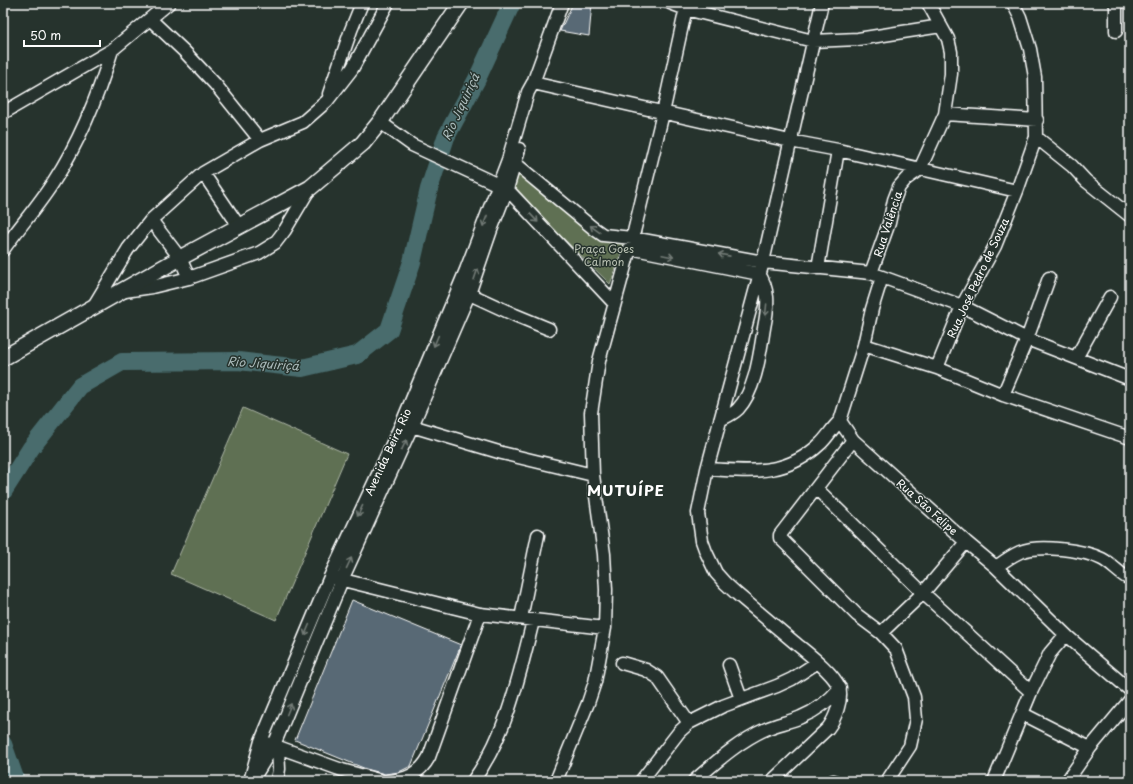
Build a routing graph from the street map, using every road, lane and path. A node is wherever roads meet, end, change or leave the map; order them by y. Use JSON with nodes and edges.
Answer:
{"nodes":[{"id":1,"x":169,"y":3,"type":"edge"},
{"id":2,"x":362,"y":3,"type":"edge"},
{"id":3,"x":388,"y":3,"type":"edge"},
{"id":4,"x":461,"y":3,"type":"edge"},
{"id":5,"x":562,"y":3,"type":"edge"},
{"id":6,"x":670,"y":3,"type":"edge"},
{"id":7,"x":822,"y":3,"type":"edge"},
{"id":8,"x":928,"y":3,"type":"edge"},
{"id":9,"x":1013,"y":3,"type":"edge"},
{"id":10,"x":1115,"y":3,"type":"edge"},
{"id":11,"x":686,"y":6,"type":"edge"},
{"id":12,"x":150,"y":19,"type":"junction"},
{"id":13,"x":941,"y":26,"type":"junction"},
{"id":14,"x":1116,"y":31,"type":"dead end"},
{"id":15,"x":813,"y":41,"type":"junction"},
{"id":16,"x":112,"y":50,"type":"junction"},
{"id":17,"x":533,"y":83,"type":"junction"},
{"id":18,"x":327,"y":101,"type":"junction"},
{"id":19,"x":3,"y":113,"type":"edge"},
{"id":20,"x":662,"y":113,"type":"junction"},
{"id":21,"x":945,"y":114,"type":"junction"},
{"id":22,"x":1036,"y":120,"type":"junction"},
{"id":23,"x":380,"y":122,"type":"junction"},
{"id":24,"x":1036,"y":137,"type":"junction"},
{"id":25,"x":260,"y":140,"type":"junction"},
{"id":26,"x":790,"y":141,"type":"junction"},
{"id":27,"x":838,"y":150,"type":"junction"},
{"id":28,"x":512,"y":162,"type":"junction"},
{"id":29,"x":920,"y":169,"type":"junction"},
{"id":30,"x":203,"y":173,"type":"junction"},
{"id":31,"x":503,"y":187,"type":"junction"},
{"id":32,"x":310,"y":188,"type":"junction"},
{"id":33,"x":1017,"y":191,"type":"junction"},
{"id":34,"x":1130,"y":216,"type":"edge"},
{"id":35,"x":151,"y":220,"type":"junction"},
{"id":36,"x":239,"y":226,"type":"junction"},
{"id":37,"x":631,"y":243,"type":"junction"},
{"id":38,"x":3,"y":250,"type":"edge"},
{"id":39,"x":180,"y":258,"type":"junction"},
{"id":40,"x":761,"y":268,"type":"junction"},
{"id":41,"x":818,"y":268,"type":"junction"},
{"id":42,"x":877,"y":275,"type":"junction"},
{"id":43,"x":189,"y":278,"type":"junction"},
{"id":44,"x":1050,"y":278,"type":"dead end"},
{"id":45,"x":463,"y":291,"type":"junction"},
{"id":46,"x":120,"y":292,"type":"junction"},
{"id":47,"x":1110,"y":297,"type":"dead end"},
{"id":48,"x":614,"y":303,"type":"junction"},
{"id":49,"x":962,"y":306,"type":"junction"},
{"id":50,"x":92,"y":308,"type":"junction"},
{"id":51,"x":549,"y":330,"type":"dead end"},
{"id":52,"x":1027,"y":339,"type":"junction"},
{"id":53,"x":864,"y":345,"type":"junction"},
{"id":54,"x":3,"y":358,"type":"edge"},
{"id":55,"x":1076,"y":358,"type":"junction"},
{"id":56,"x":936,"y":368,"type":"junction"},
{"id":57,"x":1130,"y":379,"type":"edge"},
{"id":58,"x":1003,"y":395,"type":"junction"},
{"id":59,"x":720,"y":420,"type":"junction"},
{"id":60,"x":840,"y":421,"type":"junction"},
{"id":61,"x":407,"y":425,"type":"junction"},
{"id":62,"x":1130,"y":438,"type":"edge"},
{"id":63,"x":852,"y":440,"type":"junction"},
{"id":64,"x":707,"y":469,"type":"junction"},
{"id":65,"x":593,"y":475,"type":"junction"},
{"id":66,"x":817,"y":489,"type":"junction"},
{"id":67,"x":538,"y":535,"type":"dead end"},
{"id":68,"x":966,"y":542,"type":"junction"},
{"id":69,"x":996,"y":567,"type":"junction"},
{"id":70,"x":330,"y":577,"type":"junction"},
{"id":71,"x":1130,"y":579,"type":"edge"},
{"id":72,"x":342,"y":580,"type":"junction"},
{"id":73,"x":923,"y":593,"type":"junction"},
{"id":74,"x":480,"y":614,"type":"junction"},
{"id":75,"x":521,"y":618,"type":"junction"},
{"id":76,"x":533,"y":621,"type":"junction"},
{"id":77,"x":605,"y":628,"type":"junction"},
{"id":78,"x":881,"y":633,"type":"junction"},
{"id":79,"x":1068,"y":637,"type":"junction"},
{"id":80,"x":818,"y":662,"type":"junction"},
{"id":81,"x":622,"y":663,"type":"dead end"},
{"id":82,"x":728,"y":665,"type":"dead end"},
{"id":83,"x":840,"y":688,"type":"junction"},
{"id":84,"x":1130,"y":690,"type":"edge"},
{"id":85,"x":1031,"y":692,"type":"junction"},
{"id":86,"x":741,"y":699,"type":"junction"},
{"id":87,"x":1130,"y":700,"type":"edge"},
{"id":88,"x":1023,"y":714,"type":"junction"},
{"id":89,"x":689,"y":723,"type":"junction"},
{"id":90,"x":261,"y":741,"type":"junction"},
{"id":91,"x":276,"y":746,"type":"junction"},
{"id":92,"x":1090,"y":748,"type":"junction"},
{"id":93,"x":251,"y":781,"type":"edge"},
{"id":94,"x":277,"y":781,"type":"edge"},
{"id":95,"x":382,"y":781,"type":"edge"},
{"id":96,"x":387,"y":781,"type":"edge"},
{"id":97,"x":473,"y":781,"type":"edge"},
{"id":98,"x":556,"y":781,"type":"edge"},
{"id":99,"x":641,"y":781,"type":"edge"},
{"id":100,"x":694,"y":781,"type":"edge"},
{"id":101,"x":772,"y":781,"type":"edge"},
{"id":102,"x":887,"y":781,"type":"edge"},
{"id":103,"x":994,"y":781,"type":"edge"},
{"id":104,"x":1066,"y":781,"type":"edge"}],
"edges":[{"from":1,"to":12,"type":"street"},
{"from":2,"to":18,"type":"street"},
{"from":3,"to":18,"type":"street"},
{"from":4,"to":23,"type":"main road"},
{"from":5,"to":17,"type":"street","name":"Avenida Beira Rio"},
{"from":6,"to":11,"type":"street"},
{"from":7,"to":15,"type":"street"},
{"from":8,"to":13,"type":"street","name":"Rua Valência"},
{"from":9,"to":22,"type":"street","name":"Rua José Pedro de Souza"},
{"from":10,"to":14,"type":"street"},
{"from":11,"to":15,"type":"street"},
{"from":11,"to":20,"type":"street"},
{"from":12,"to":16,"type":"street"},
{"from":12,"to":25,"type":"street"},
{"from":13,"to":15,"type":"street"},
{"from":13,"to":21,"type":"street","name":"Rua Valência"},
{"from":15,"to":26,"type":"street"},
{"from":16,"to":19,"type":"street"},
{"from":16,"to":38,"type":"street"},
{"from":17,"to":20,"type":"street"},
{"from":17,"to":28,"type":"street","name":"Avenida Beira Rio"},
{"from":18,"to":25,"type":"street"},
{"from":20,"to":26,"type":"street"},
{"from":20,"to":37,"type":"street"},
{"from":21,"to":22,"type":"street"},
{"from":21,"to":29,"type":"street","name":"Rua Valência"},
{"from":22,"to":24,"type":"street","name":"Rua José Pedro de Souza"},
{"from":23,"to":31,"type":"street"},
{"from":23,"to":32,"type":"main road"},
{"from":24,"to":33,"type":"street","name":"Rua José Pedro de Souza"},
{"from":24,"to":34,"type":"street"},
{"from":25,"to":30,"type":"street"},
{"from":26,"to":27,"type":"street"},
{"from":26,"to":40,"type":"street"},
{"from":27,"to":29,"type":"street"},
{"from":27,"to":41,"type":"street"},
{"from":28,"to":31,"type":"street","name":"Avenida Beira Rio"},
{"from":37,"to":28,"type":"street","one_way":true},
{"from":29,"to":33,"type":"street"},
{"from":29,"to":42,"type":"street","name":"Rua Valência"},
{"from":30,"to":35,"type":"street"},
{"from":30,"to":36,"type":"street"},
{"from":31,"to":45,"type":"street","name":"Avenida Beira Rio"},
{"from":31,"to":48,"type":"street","one_way":true},
{"from":32,"to":36,"type":"main road"},
{"from":32,"to":43,"type":"street"},
{"from":33,"to":49,"type":"street","name":"Rua José Pedro de Souza"},
{"from":35,"to":39,"type":"street"},
{"from":35,"to":50,"type":"street"},
{"from":36,"to":39,"type":"main road"},
{"from":37,"to":40,"type":"street"},
{"from":37,"to":48,"type":"street"},
{"from":39,"to":43,"type":"street"},
{"from":39,"to":46,"type":"main road"},
{"from":40,"to":41,"type":"street"},
{"from":40,"to":59,"type":"street"},
{"from":40,"to":59,"type":"street","one_way":true},
{"from":41,"to":42,"type":"street"},
{"from":42,"to":49,"type":"street"},
{"from":42,"to":53,"type":"street","name":"Rua Valência"},
{"from":43,"to":46,"type":"street"},
{"from":44,"to":52,"type":"street"},
{"from":45,"to":51,"type":"street"},
{"from":45,"to":61,"type":"street","name":"Avenida Beira Rio"},
{"from":46,"to":50,"type":"main road"},
{"from":47,"to":55,"type":"street"},
{"from":48,"to":65,"type":"street"},
{"from":49,"to":52,"type":"street"},
{"from":49,"to":56,"type":"street","name":"Rua José Pedro de Souza"},
{"from":50,"to":54,"type":"main road"},
{"from":52,"to":55,"type":"street"},
{"from":52,"to":58,"type":"street"},
{"from":53,"to":56,"type":"street"},
{"from":53,"to":60,"type":"street","name":"Rua Valência"},
{"from":55,"to":57,"type":"street"},
{"from":56,"to":58,"type":"street"},
{"from":58,"to":62,"type":"street"},
{"from":59,"to":64,"type":"street"},
{"from":60,"to":63,"type":"street","name":"Rua São Felipe"},
{"from":60,"to":64,"type":"street"},
{"from":61,"to":65,"type":"street"},
{"from":61,"to":70,"type":"street","name":"Avenida Beira Rio","one_way":true},
{"from":72,"to":61,"type":"street","name":"Avenida Beira Rio","one_way":true},
{"from":63,"to":66,"type":"street"},
{"from":63,"to":68,"type":"street","name":"Rua São Felipe"},
{"from":64,"to":80,"type":"street"},
{"from":65,"to":77,"type":"street"},
{"from":66,"to":73,"type":"street"},
{"from":66,"to":78,"type":"street"},
{"from":67,"to":75,"type":"street"},
{"from":68,"to":69,"type":"street","name":"Rua São Felipe"},
{"from":68,"to":73,"type":"street"},
{"from":69,"to":71,"type":"street"},
{"from":69,"to":79,"type":"street","name":"Rua São Felipe"},
{"from":70,"to":72,"type":"street"},
{"from":70,"to":90,"type":"street","name":"Avenida Beira Rio","one_way":true},
{"from":72,"to":74,"type":"street"},
{"from":91,"to":72,"type":"street","name":"Avenida Beira Rio","one_way":true},
{"from":73,"to":78,"type":"street"},
{"from":73,"to":85,"type":"street"},
{"from":74,"to":75,"type":"street"},
{"from":74,"to":96,"type":"street"},
{"from":75,"to":76,"type":"street"},
{"from":76,"to":77,"type":"street"},
{"from":76,"to":97,"type":"street"},
{"from":77,"to":98,"type":"street"},
{"from":78,"to":102,"type":"street"},
{"from":79,"to":84,"type":"street","name":"Rua São Felipe"},
{"from":79,"to":85,"type":"street"},
{"from":80,"to":83,"type":"street"},
{"from":80,"to":86,"type":"street"},
{"from":81,"to":89,"type":"street"},
{"from":82,"to":86,"type":"street"},
{"from":83,"to":100,"type":"street"},
{"from":83,"to":101,"type":"street"},
{"from":85,"to":88,"type":"street"},
{"from":86,"to":89,"type":"street"},
{"from":87,"to":92,"type":"street"},
{"from":88,"to":92,"type":"street"},
{"from":88,"to":103,"type":"street"},
{"from":89,"to":99,"type":"street"},
{"from":90,"to":91,"type":"street"},
{"from":90,"to":93,"type":"street","name":"Avenida Beira Rio"},
{"from":91,"to":93,"type":"street","name":"Avenida Beira Rio"},
{"from":91,"to":94,"type":"street"},
{"from":91,"to":95,"type":"street"},
{"from":92,"to":104,"type":"street"}]}
